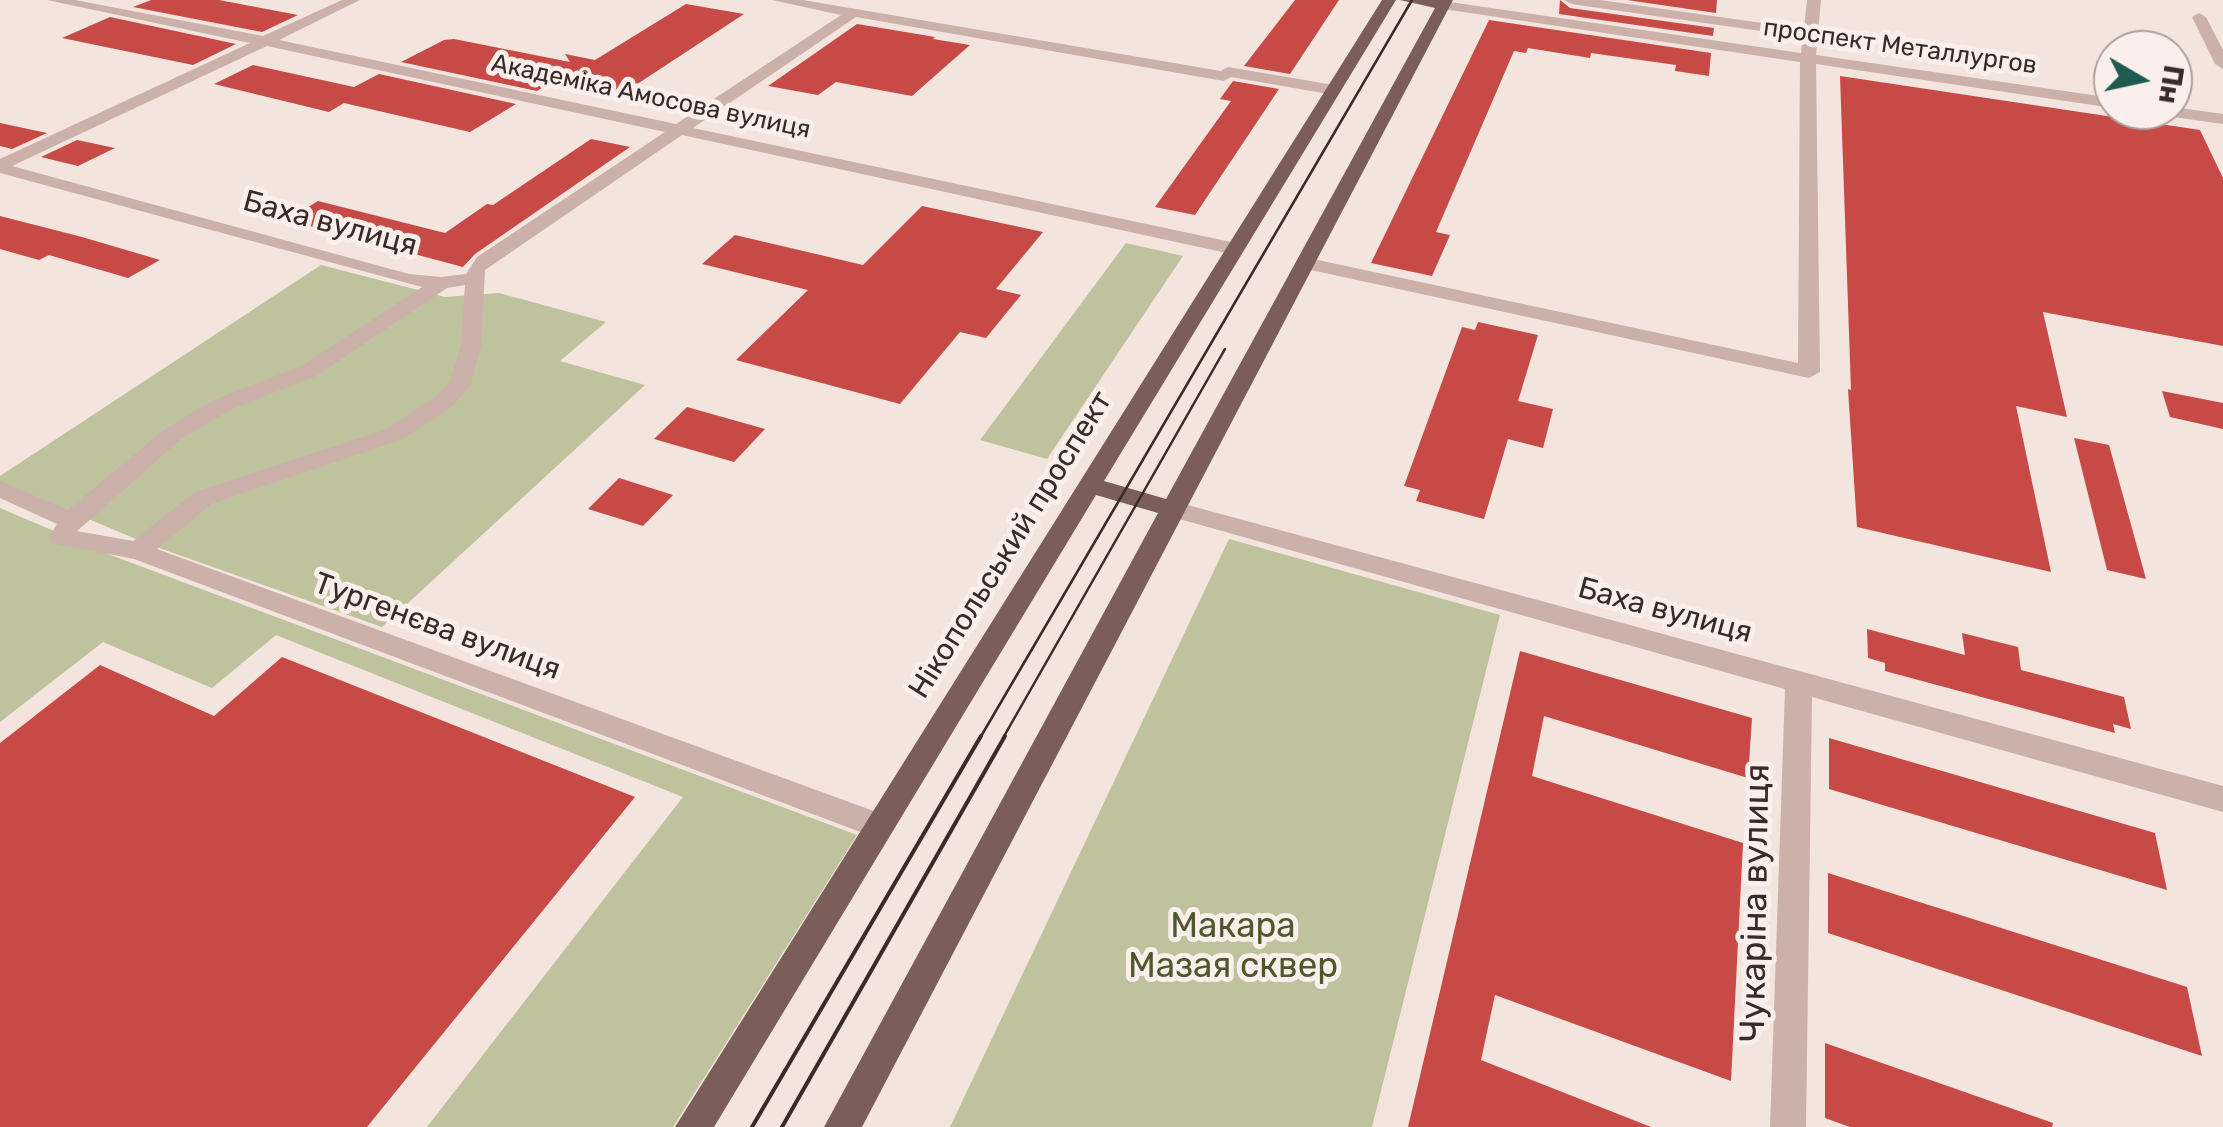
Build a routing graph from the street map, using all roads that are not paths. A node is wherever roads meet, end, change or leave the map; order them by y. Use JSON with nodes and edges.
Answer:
{"nodes":[{"id":1,"x":54,"y":0,"type":"edge"},
{"id":2,"x":353,"y":0,"type":"edge"},
{"id":3,"x":779,"y":0,"type":"edge"},
{"id":4,"x":1390,"y":0,"type":"edge"},
{"id":5,"x":1407,"y":0,"type":"edge"},
{"id":6,"x":1572,"y":0,"type":"edge"},
{"id":7,"x":1814,"y":0,"type":"edge"},
{"id":8,"x":1445,"y":3,"type":"edge"},
{"id":9,"x":854,"y":13,"type":"junction"},
{"id":10,"x":2199,"y":17,"type":"dead end"},
{"id":11,"x":1809,"y":34,"type":"junction"},
{"id":12,"x":264,"y":41,"type":"junction"},
{"id":13,"x":1808,"y":59,"type":"junction"},
{"id":14,"x":2223,"y":64,"type":"edge"},
{"id":15,"x":1334,"y":90,"type":"junction"},
{"id":16,"x":2093,"y":100,"type":"edge"},
{"id":17,"x":2193,"y":115,"type":"edge"},
{"id":18,"x":2223,"y":120,"type":"edge"},
{"id":19,"x":679,"y":129,"type":"junction"},
{"id":20,"x":0,"y":166,"type":"edge"},
{"id":21,"x":1236,"y":249,"type":"junction"},
{"id":22,"x":1304,"y":264,"type":"junction"},
{"id":23,"x":475,"y":278,"type":"junction"},
{"id":24,"x":441,"y":282,"type":"junction"},
{"id":25,"x":1090,"y":486,"type":"junction"},
{"id":26,"x":0,"y":488,"type":"edge"},
{"id":27,"x":1174,"y":508,"type":"junction"},
{"id":28,"x":72,"y":522,"type":"junction"},
{"id":29,"x":138,"y":551,"type":"junction"},
{"id":30,"x":1799,"y":682,"type":"junction"},
{"id":31,"x":2223,"y":798,"type":"edge"},
{"id":32,"x":879,"y":826,"type":"junction"},
{"id":33,"x":693,"y":1127,"type":"edge"},
{"id":34,"x":842,"y":1127,"type":"edge"},
{"id":35,"x":1788,"y":1127,"type":"edge"}],
"edges":[{"from":1,"to":12,"type":"street","name":"Академіка Амосова вулиця"},
{"from":2,"to":12,"type":"street"},
{"from":3,"to":9,"type":"street"},
{"from":4,"to":15,"type":"main road","name":"Нікопольський проспект"},
{"from":5,"to":8,"type":"main road"},
{"from":6,"to":11,"type":"street","name":"проспект Металлургов"},
{"from":7,"to":11,"type":"street"},
{"from":8,"to":13,"type":"street","name":"проспект Металлургов"},
{"from":8,"to":22,"type":"main road"},
{"from":9,"to":15,"type":"street"},
{"from":9,"to":19,"type":"street"},
{"from":10,"to":14,"type":"street"},
{"from":11,"to":13,"type":"street"},
{"from":12,"to":19,"type":"street","name":"Академіка Амосова вулиця"},
{"from":12,"to":20,"type":"street"},
{"from":13,"to":16,"type":"street","name":"проспект Металлургов"},
{"from":13,"to":22,"type":"street"},
{"from":15,"to":21,"type":"main road","name":"Нікопольський проспект"},
{"from":17,"to":18,"type":"street"},
{"from":19,"to":21,"type":"street","name":"Академіка Амосова вулиця"},
{"from":19,"to":23,"type":"street"},
{"from":20,"to":24,"type":"street","name":"Баха вулиця"},
{"from":21,"to":25,"type":"main road","name":"Нікопольський проспект"},
{"from":22,"to":27,"type":"main road"},
{"from":23,"to":24,"type":"street","name":"Баха вулиця"},
{"from":23,"to":29,"type":"street"},
{"from":24,"to":28,"type":"street"},
{"from":25,"to":27,"type":"main road","name":"Баха вулиця"},
{"from":25,"to":32,"type":"main road","name":"Нікопольський проспект"},
{"from":26,"to":28,"type":"street","name":"Тургенєва вулиця"},
{"from":27,"to":30,"type":"street","name":"Баха вулиця"},
{"from":27,"to":34,"type":"main road"},
{"from":28,"to":29,"type":"street","name":"Тургенєва вулиця"},
{"from":29,"to":32,"type":"street","name":"Тургенєва вулиця"},
{"from":30,"to":31,"type":"street","name":"Баха вулиця"},
{"from":30,"to":35,"type":"street","name":"Чукаріна вулиця"},
{"from":32,"to":33,"type":"main road","name":"Нікопольський проспект"}]}
